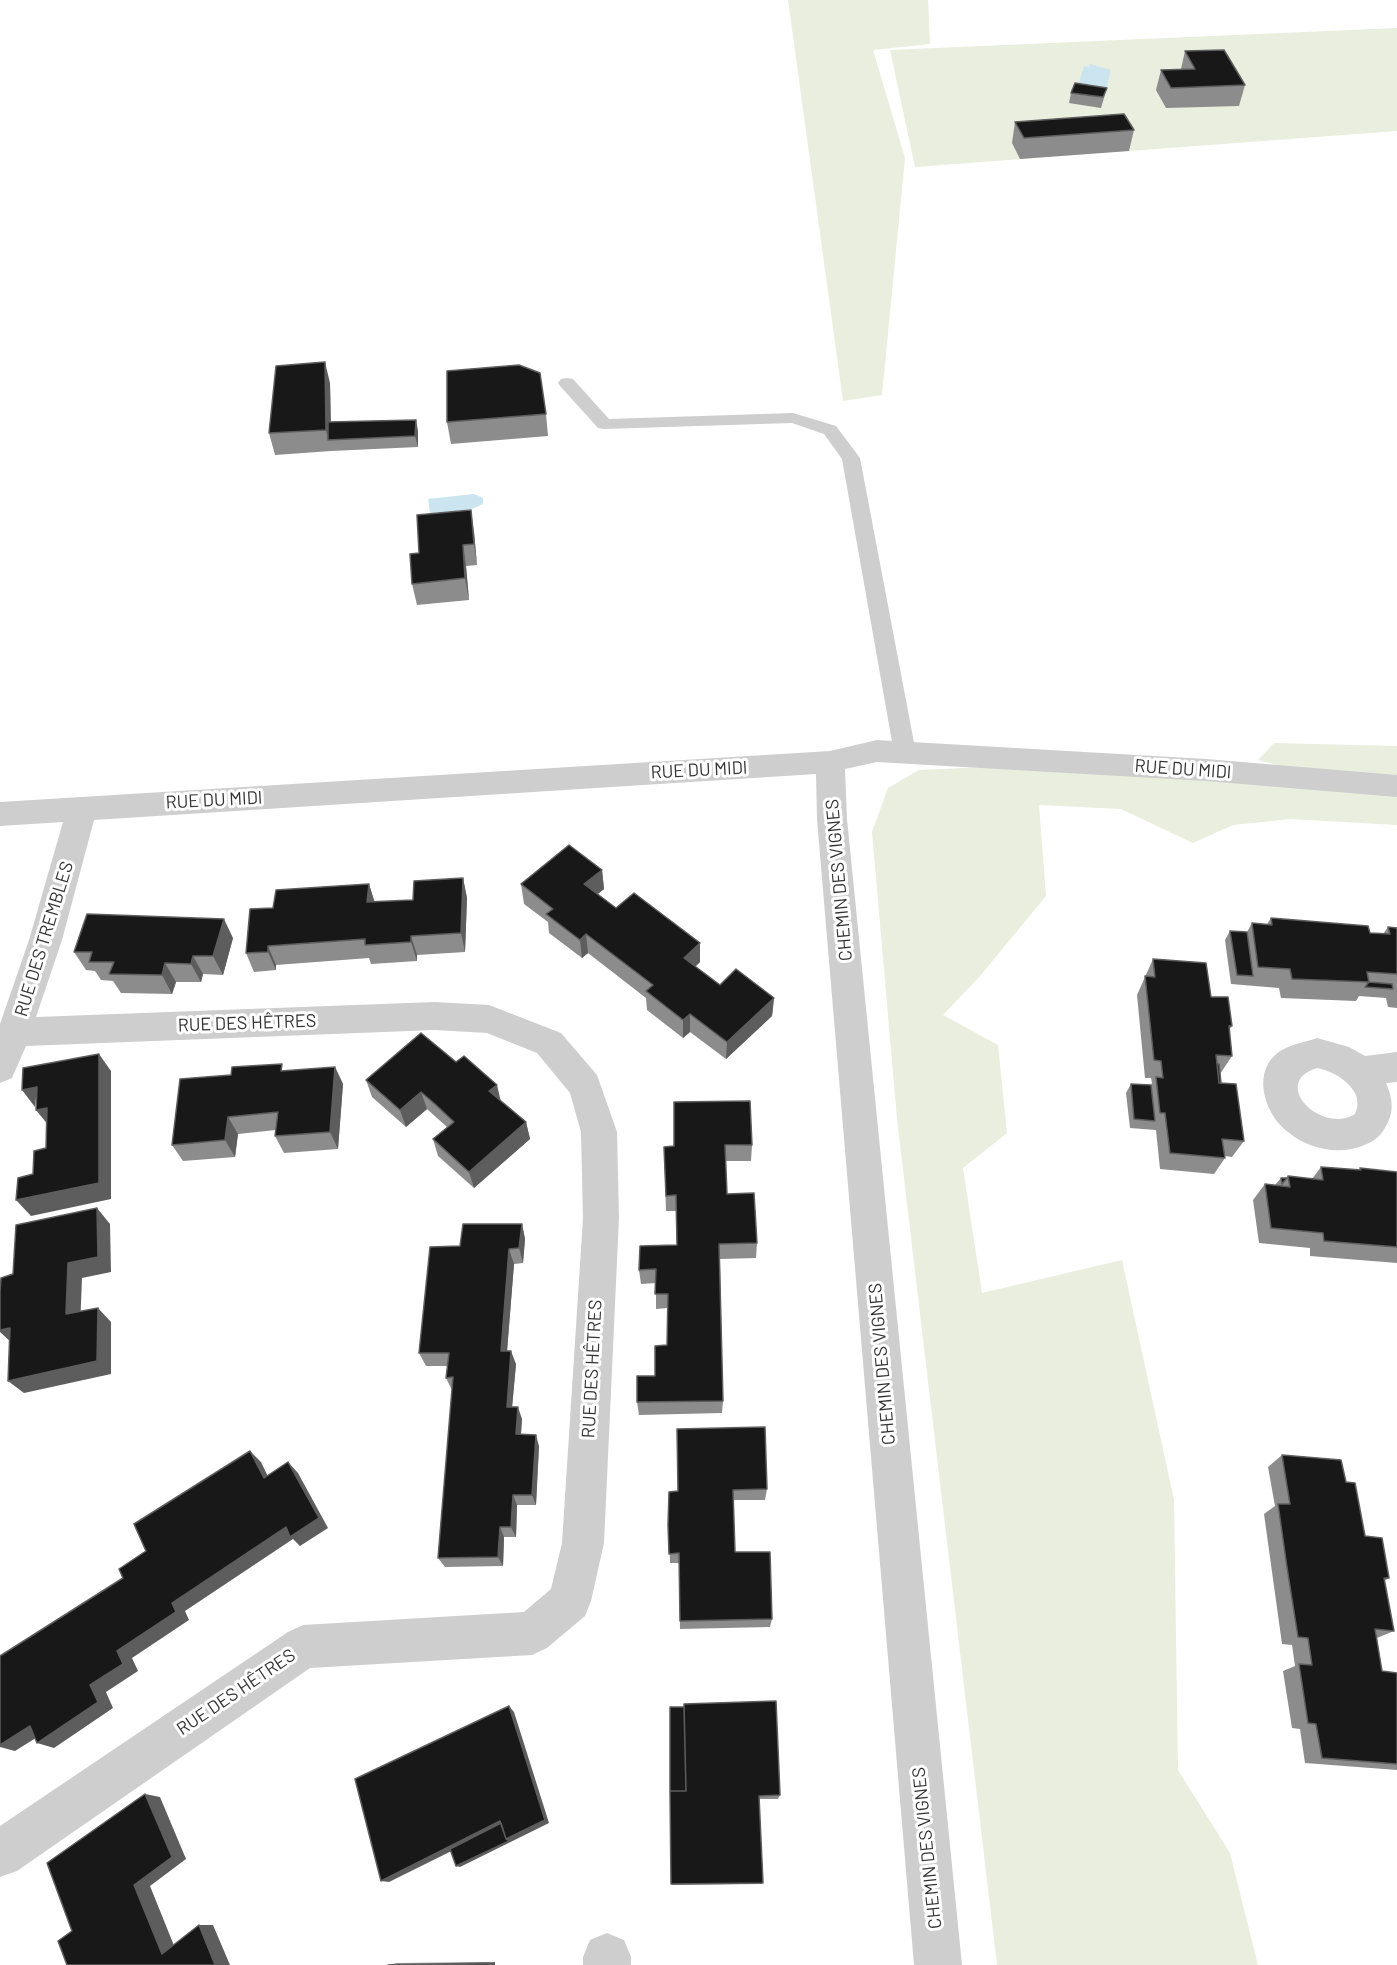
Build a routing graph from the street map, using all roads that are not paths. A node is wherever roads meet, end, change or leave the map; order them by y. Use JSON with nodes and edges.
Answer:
{"nodes":[{"id":1,"x":567,"y":383,"type":"dead end"},
{"id":2,"x":905,"y":753,"type":"junction"},
{"id":3,"x":830,"y":762,"type":"junction"},
{"id":4,"x":1397,"y":786,"type":"edge"},
{"id":5,"x":82,"y":808,"type":"junction"},
{"id":6,"x":0,"y":814,"type":"edge"},
{"id":7,"x":15,"y":1032,"type":"junction"},
{"id":8,"x":1397,"y":1067,"type":"edge"},
{"id":9,"x":0,"y":1068,"type":"edge"},
{"id":10,"x":1360,"y":1072,"type":"dead end"},
{"id":11,"x":0,"y":1854,"type":"edge"},
{"id":12,"x":938,"y":1965,"type":"edge"}],
"edges":[{"from":1,"to":2,"type":"lane"},
{"from":2,"to":3,"type":"street","name":"RUE DU MIDI"},
{"from":2,"to":4,"type":"street","name":"RUE DU MIDI"},
{"from":3,"to":5,"type":"street","name":"RUE DU MIDI"},
{"from":3,"to":12,"type":"street","name":"CHEMIN DES VIGNES"},
{"from":5,"to":6,"type":"street","name":"RUE DU MIDI"},
{"from":5,"to":7,"type":"street","name":"RUE DES TREMBLES"},
{"from":7,"to":9,"type":"street","name":"RUE DES TREMBLES"},
{"from":7,"to":11,"type":"street","name":"RUE DES HÊTRES"},
{"from":8,"to":10,"type":"street"}]}
